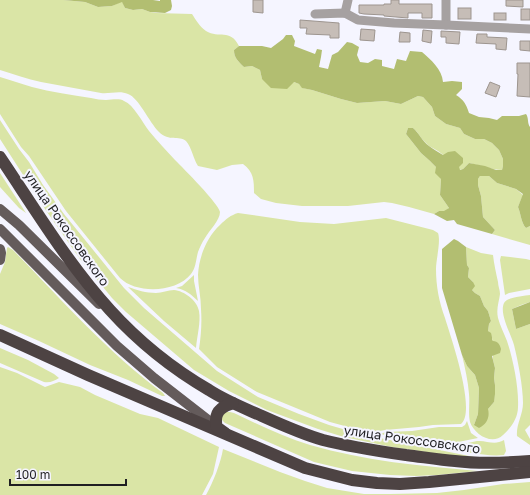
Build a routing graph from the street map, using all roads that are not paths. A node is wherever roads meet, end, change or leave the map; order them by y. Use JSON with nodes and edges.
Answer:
{"nodes":[{"id":1,"x":348,"y":0,"type":"edge"},
{"id":2,"x":446,"y":0,"type":"edge"},
{"id":3,"x":345,"y":13,"type":"junction"},
{"id":4,"x":315,"y":14,"type":"dead end"},
{"id":5,"x":446,"y":25,"type":"junction"},
{"id":6,"x":530,"y":29,"type":"edge"},
{"id":7,"x":0,"y":157,"type":"edge"},
{"id":8,"x":0,"y":207,"type":"edge"},
{"id":9,"x":0,"y":229,"type":"edge"},
{"id":10,"x":0,"y":249,"type":"edge"},
{"id":11,"x":0,"y":260,"type":"edge"},
{"id":12,"x":134,"y":334,"type":"junction"},
{"id":13,"x":0,"y":335,"type":"edge"},
{"id":14,"x":233,"y":403,"type":"junction"},
{"id":15,"x":222,"y":430,"type":"junction"},
{"id":16,"x":530,"y":461,"type":"edge"},
{"id":17,"x":530,"y":472,"type":"edge"}],
"edges":[{"from":1,"to":3,"type":"street"},
{"from":2,"to":5,"type":"street"},
{"from":3,"to":4,"type":"street"},
{"from":3,"to":5,"type":"street"},
{"from":5,"to":6,"type":"street"},
{"from":7,"to":12,"type":"highway","name":"улица Рокоссовского"},
{"from":8,"to":12,"type":"main road"},
{"from":9,"to":15,"type":"main road"},
{"from":10,"to":11,"type":"main road"},
{"from":12,"to":14,"type":"highway","name":"улица Рокоссовского"},
{"from":13,"to":15,"type":"highway"},
{"from":14,"to":15,"type":"highway"},
{"from":14,"to":16,"type":"highway","name":"улица Рокоссовского"},
{"from":15,"to":17,"type":"highway"}]}
